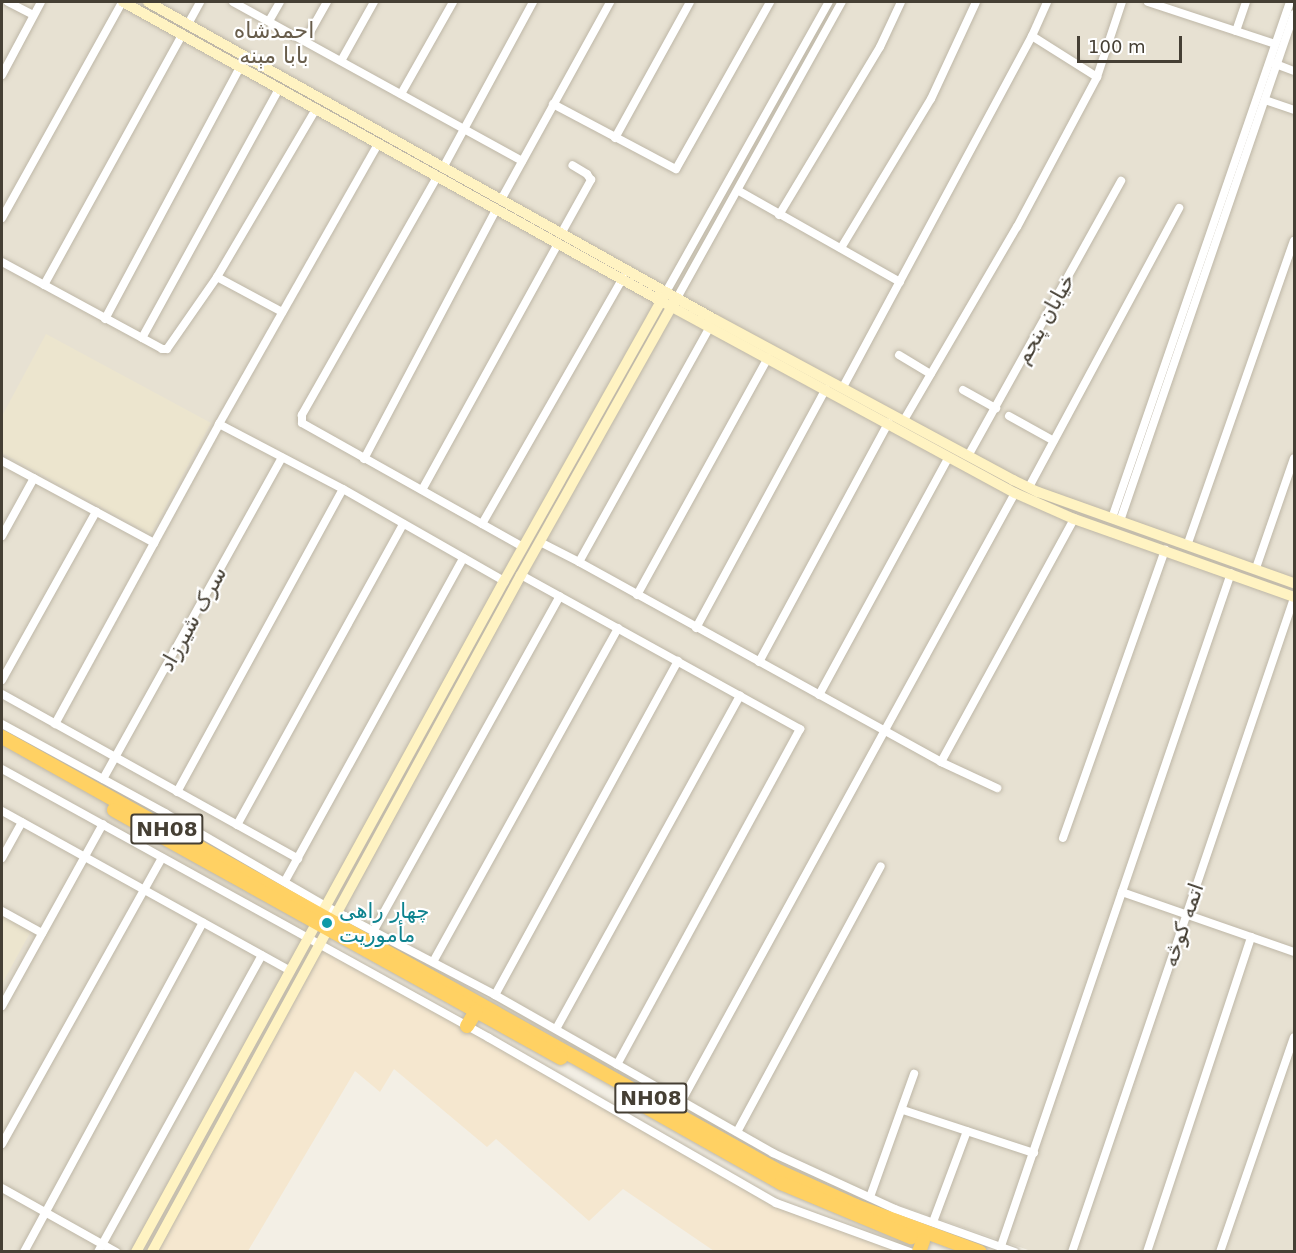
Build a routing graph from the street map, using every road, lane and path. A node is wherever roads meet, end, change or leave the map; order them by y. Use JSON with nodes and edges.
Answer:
{"nodes":[{"id":1,"x":8,"y":2,"type":"edge"},
{"id":2,"x":40,"y":2,"type":"edge"},
{"id":3,"x":123,"y":2,"type":"edge"},
{"id":4,"x":148,"y":2,"type":"edge"},
{"id":5,"x":200,"y":2,"type":"edge"},
{"id":6,"x":233,"y":2,"type":"edge"},
{"id":7,"x":280,"y":2,"type":"edge"},
{"id":8,"x":327,"y":2,"type":"edge"},
{"id":9,"x":374,"y":2,"type":"edge"},
{"id":10,"x":453,"y":2,"type":"edge"},
{"id":11,"x":533,"y":2,"type":"edge"},
{"id":12,"x":610,"y":2,"type":"edge"},
{"id":13,"x":690,"y":2,"type":"edge"},
{"id":14,"x":771,"y":2,"type":"edge"},
{"id":15,"x":829,"y":2,"type":"edge"},
{"id":16,"x":842,"y":2,"type":"edge"},
{"id":17,"x":901,"y":2,"type":"edge"},
{"id":18,"x":976,"y":2,"type":"edge"},
{"id":19,"x":1047,"y":2,"type":"edge"},
{"id":20,"x":1122,"y":2,"type":"edge"},
{"id":21,"x":1148,"y":2,"type":"edge"},
{"id":22,"x":1246,"y":2,"type":"edge"},
{"id":23,"x":1290,"y":2,"type":"edge"},
{"id":24,"x":136,"y":5,"type":"edge"},
{"id":25,"x":1172,"y":5,"type":"edge"},
{"id":26,"x":1294,"y":14,"type":"edge"},
{"id":27,"x":33,"y":15,"type":"junction"},
{"id":28,"x":269,"y":21,"type":"junction"},
{"id":29,"x":188,"y":24,"type":"junction"},
{"id":30,"x":1236,"y":31,"type":"junction"},
{"id":31,"x":182,"y":34,"type":"junction"},
{"id":32,"x":1032,"y":36,"type":"junction"},
{"id":33,"x":305,"y":41,"type":"junction"},
{"id":34,"x":1275,"y":44,"type":"junction"},
{"id":35,"x":341,"y":61,"type":"junction"},
{"id":36,"x":1268,"y":62,"type":"junction"},
{"id":37,"x":1277,"y":65,"type":"junction"},
{"id":38,"x":240,"y":67,"type":"junction"},
{"id":39,"x":1294,"y":71,"type":"edge"},
{"id":40,"x":2,"y":75,"type":"edge"},
{"id":41,"x":1096,"y":77,"type":"junction"},
{"id":42,"x":279,"y":89,"type":"junction"},
{"id":43,"x":401,"y":94,"type":"junction"},
{"id":44,"x":1265,"y":100,"type":"junction"},
{"id":45,"x":553,"y":105,"type":"junction"},
{"id":46,"x":316,"y":110,"type":"junction"},
{"id":47,"x":1294,"y":111,"type":"edge"},
{"id":48,"x":464,"y":128,"type":"junction"},
{"id":49,"x":615,"y":138,"type":"junction"},
{"id":50,"x":378,"y":144,"type":"junction"},
{"id":51,"x":522,"y":160,"type":"junction"},
{"id":52,"x":572,"y":165,"type":"dead end"},
{"id":53,"x":444,"y":166,"type":"junction"},
{"id":54,"x":437,"y":177,"type":"junction"},
{"id":55,"x":1121,"y":181,"type":"dead end"},
{"id":56,"x":739,"y":191,"type":"junction"},
{"id":57,"x":502,"y":198,"type":"junction"},
{"id":58,"x":1179,"y":208,"type":"dead end"},
{"id":59,"x":496,"y":210,"type":"junction"},
{"id":60,"x":779,"y":214,"type":"junction"},
{"id":61,"x":2,"y":218,"type":"edge"},
{"id":62,"x":562,"y":232,"type":"junction"},
{"id":63,"x":1294,"y":241,"type":"edge"},
{"id":64,"x":558,"y":244,"type":"junction"},
{"id":65,"x":842,"y":248,"type":"junction"},
{"id":66,"x":2,"y":262,"type":"edge"},
{"id":67,"x":217,"y":277,"type":"junction"},
{"id":68,"x":623,"y":278,"type":"junction"},
{"id":69,"x":900,"y":282,"type":"junction"},
{"id":70,"x":44,"y":285,"type":"junction"},
{"id":71,"x":664,"y":297,"type":"junction"},
{"id":72,"x":674,"y":303,"type":"junction"},
{"id":73,"x":282,"y":312,"type":"junction"},
{"id":74,"x":105,"y":319,"type":"junction"},
{"id":75,"x":709,"y":328,"type":"junction"},
{"id":76,"x":142,"y":338,"type":"junction"},
{"id":77,"x":899,"y":355,"type":"dead end"},
{"id":78,"x":768,"y":358,"type":"junction"},
{"id":79,"x":931,"y":374,"type":"junction"},
{"id":80,"x":843,"y":387,"type":"junction"},
{"id":81,"x":826,"y":389,"type":"junction"},
{"id":82,"x":963,"y":390,"type":"dead end"},
{"id":83,"x":996,"y":408,"type":"junction"},
{"id":84,"x":1009,"y":416,"type":"dead end"},
{"id":85,"x":904,"y":420,"type":"junction"},
{"id":86,"x":888,"y":423,"type":"junction"},
{"id":87,"x":219,"y":424,"type":"junction"},
{"id":88,"x":1054,"y":441,"type":"junction"},
{"id":89,"x":968,"y":456,"type":"junction"},
{"id":90,"x":282,"y":457,"type":"junction"},
{"id":91,"x":949,"y":457,"type":"junction"},
{"id":92,"x":1294,"y":458,"type":"edge"},
{"id":93,"x":364,"y":459,"type":"junction"},
{"id":94,"x":2,"y":461,"type":"edge"},
{"id":95,"x":34,"y":478,"type":"junction"},
{"id":96,"x":343,"y":489,"type":"junction"},
{"id":97,"x":422,"y":490,"type":"junction"},
{"id":98,"x":1015,"y":493,"type":"junction"},
{"id":99,"x":1033,"y":494,"type":"junction"},
{"id":100,"x":96,"y":512,"type":"junction"},
{"id":101,"x":1074,"y":519,"type":"junction"},
{"id":102,"x":1116,"y":520,"type":"junction"},
{"id":103,"x":403,"y":524,"type":"junction"},
{"id":104,"x":482,"y":524,"type":"junction"},
{"id":105,"x":2,"y":536,"type":"edge"},
{"id":106,"x":540,"y":542,"type":"junction"},
{"id":107,"x":154,"y":543,"type":"junction"},
{"id":108,"x":1188,"y":543,"type":"junction"},
{"id":109,"x":523,"y":547,"type":"junction"},
{"id":110,"x":1165,"y":550,"type":"junction"},
{"id":111,"x":463,"y":558,"type":"junction"},
{"id":112,"x":579,"y":562,"type":"junction"},
{"id":113,"x":1256,"y":568,"type":"junction"},
{"id":114,"x":1231,"y":573,"type":"junction"},
{"id":115,"x":521,"y":575,"type":"junction"},
{"id":116,"x":504,"y":581,"type":"junction"},
{"id":117,"x":1294,"y":583,"type":"edge"},
{"id":118,"x":496,"y":595,"type":"junction"},
{"id":119,"x":637,"y":595,"type":"junction"},
{"id":120,"x":560,"y":596,"type":"junction"},
{"id":121,"x":1294,"y":597,"type":"edge"},
{"id":122,"x":507,"y":601,"type":"junction"},
{"id":123,"x":618,"y":628,"type":"junction"},
{"id":124,"x":696,"y":628,"type":"junction"},
{"id":125,"x":678,"y":661,"type":"junction"},
{"id":126,"x":759,"y":662,"type":"junction"},
{"id":127,"x":2,"y":680,"type":"edge"},
{"id":128,"x":2,"y":694,"type":"edge"},
{"id":129,"x":740,"y":695,"type":"junction"},
{"id":130,"x":819,"y":695,"type":"junction"},
{"id":131,"x":2,"y":724,"type":"edge"},
{"id":132,"x":55,"y":724,"type":"junction"},
{"id":133,"x":884,"y":731,"type":"junction"},
{"id":134,"x":2,"y":737,"type":"edge"},
{"id":135,"x":2,"y":747,"type":"edge"},
{"id":136,"x":116,"y":756,"type":"junction"},
{"id":137,"x":941,"y":762,"type":"junction"},
{"id":138,"x":2,"y":769,"type":"edge"},
{"id":139,"x":103,"y":780,"type":"junction"},
{"id":140,"x":997,"y":788,"type":"dead end"},
{"id":141,"x":177,"y":792,"type":"junction"},
{"id":142,"x":2,"y":811,"type":"edge"},
{"id":143,"x":22,"y":822,"type":"junction"},
{"id":144,"x":103,"y":824,"type":"junction"},
{"id":145,"x":237,"y":825,"type":"junction"},
{"id":146,"x":1063,"y":838,"type":"dead end"},
{"id":147,"x":2,"y":858,"type":"edge"},
{"id":148,"x":84,"y":858,"type":"junction"},
{"id":149,"x":162,"y":858,"type":"junction"},
{"id":150,"x":298,"y":859,"type":"junction"},
{"id":151,"x":881,"y":866,"type":"dead end"},
{"id":152,"x":285,"y":881,"type":"junction"},
{"id":153,"x":144,"y":890,"type":"junction"},
{"id":154,"x":1122,"y":892,"type":"junction"},
{"id":155,"x":2,"y":911,"type":"edge"},
{"id":156,"x":1186,"y":915,"type":"junction"},
{"id":157,"x":328,"y":918,"type":"junction"},
{"id":158,"x":203,"y":923,"type":"junction"},
{"id":159,"x":374,"y":930,"type":"junction"},
{"id":160,"x":42,"y":933,"type":"junction"},
{"id":161,"x":1251,"y":937,"type":"junction"},
{"id":162,"x":314,"y":941,"type":"junction"},
{"id":163,"x":1294,"y":952,"type":"edge"},
{"id":164,"x":262,"y":955,"type":"junction"},
{"id":165,"x":434,"y":962,"type":"junction"},
{"id":166,"x":291,"y":971,"type":"junction"},
{"id":167,"x":495,"y":995,"type":"junction"},
{"id":168,"x":2,"y":1006,"type":"edge"},
{"id":169,"x":476,"y":1011,"type":"junction"},
{"id":170,"x":467,"y":1026,"type":"junction"},
{"id":171,"x":556,"y":1029,"type":"junction"},
{"id":172,"x":1294,"y":1037,"type":"edge"},
{"id":173,"x":617,"y":1064,"type":"junction"},
{"id":174,"x":914,"y":1074,"type":"dead end"},
{"id":175,"x":681,"y":1102,"type":"junction"},
{"id":176,"x":903,"y":1110,"type":"junction"},
{"id":177,"x":968,"y":1131,"type":"junction"},
{"id":178,"x":736,"y":1132,"type":"junction"},
{"id":179,"x":2,"y":1144,"type":"edge"},
{"id":180,"x":1034,"y":1153,"type":"junction"},
{"id":181,"x":2,"y":1188,"type":"edge"},
{"id":182,"x":870,"y":1197,"type":"junction"},
{"id":183,"x":45,"y":1213,"type":"junction"},
{"id":184,"x":865,"y":1220,"type":"junction"},
{"id":185,"x":933,"y":1222,"type":"junction"},
{"id":186,"x":861,"y":1234,"type":"junction"},
{"id":187,"x":921,"y":1246,"type":"edge"},
{"id":188,"x":1001,"y":1246,"type":"junction"},
{"id":189,"x":100,"y":1248,"type":"edge"},
{"id":190,"x":24,"y":1251,"type":"edge"},
{"id":191,"x":116,"y":1251,"type":"edge"},
{"id":192,"x":136,"y":1251,"type":"edge"},
{"id":193,"x":152,"y":1251,"type":"edge"},
{"id":194,"x":910,"y":1251,"type":"edge"},
{"id":195,"x":952,"y":1251,"type":"edge"},
{"id":196,"x":980,"y":1251,"type":"edge"},
{"id":197,"x":1015,"y":1251,"type":"edge"},
{"id":198,"x":1072,"y":1251,"type":"edge"},
{"id":199,"x":1147,"y":1251,"type":"edge"},
{"id":200,"x":1220,"y":1251,"type":"edge"}],
"edges":[{"from":1,"to":27,"type":"street"},
{"from":2,"to":27,"type":"street"},
{"from":3,"to":24,"type":"street"},
{"from":3,"to":61,"type":"street"},
{"from":4,"to":29,"type":"street"},
{"from":5,"to":29,"type":"street"},
{"from":6,"to":28,"type":"street"},
{"from":7,"to":28,"type":"street"},
{"from":8,"to":33,"type":"street"},
{"from":9,"to":35,"type":"street"},
{"from":10,"to":43,"type":"street"},
{"from":11,"to":48,"type":"street"},
{"from":12,"to":45,"type":"street"},
{"from":13,"to":49,"type":"street"},
{"from":14,"to":49,"type":"street"},
{"from":15,"to":71,"type":"street"},
{"from":16,"to":56,"type":"street"},
{"from":17,"to":60,"type":"street"},
{"from":18,"to":65,"type":"street"},
{"from":19,"to":32,"type":"street"},
{"from":20,"to":41,"type":"street"},
{"from":21,"to":25,"type":"street"},
{"from":22,"to":30,"type":"street"},
{"from":23,"to":34,"type":"street"},
{"from":24,"to":31,"type":"street"},
{"from":25,"to":30,"type":"street"},
{"from":26,"to":37,"type":"street"},
{"from":27,"to":40,"type":"street"},
{"from":28,"to":33,"type":"street"},
{"from":29,"to":53,"type":"street"},
{"from":30,"to":34,"type":"street"},
{"from":31,"to":38,"type":"street"},
{"from":31,"to":70,"type":"street"},
{"from":32,"to":41,"type":"street"},
{"from":32,"to":69,"type":"street"},
{"from":33,"to":35,"type":"street"},
{"from":34,"to":36,"type":"street"},
{"from":35,"to":43,"type":"street"},
{"from":36,"to":37,"type":"street"},
{"from":36,"to":102,"type":"street"},
{"from":37,"to":39,"type":"street"},
{"from":37,"to":44,"type":"street"},
{"from":38,"to":42,"type":"street"},
{"from":38,"to":74,"type":"street"},
{"from":41,"to":79,"type":"street"},
{"from":42,"to":46,"type":"street"},
{"from":42,"to":76,"type":"street"},
{"from":43,"to":48,"type":"street"},
{"from":44,"to":47,"type":"street"},
{"from":44,"to":102,"type":"street"},
{"from":45,"to":49,"type":"street"},
{"from":45,"to":51,"type":"street"},
{"from":46,"to":50,"type":"street"},
{"from":46,"to":67,"type":"street"},
{"from":48,"to":51,"type":"street"},
{"from":48,"to":53,"type":"street"},
{"from":50,"to":54,"type":"street"},
{"from":50,"to":73,"type":"street"},
{"from":51,"to":57,"type":"street"},
{"from":52,"to":62,"type":"street"},
{"from":53,"to":57,"type":"street"},
{"from":54,"to":59,"type":"street"},
{"from":54,"to":93,"type":"street"},
{"from":55,"to":83,"type":"street","name":"خیابان پنجم"},
{"from":56,"to":60,"type":"street"},
{"from":56,"to":72,"type":"street"},
{"from":57,"to":62,"type":"street"},
{"from":58,"to":88,"type":"street"},
{"from":59,"to":64,"type":"street"},
{"from":59,"to":93,"type":"street"},
{"from":60,"to":65,"type":"street"},
{"from":62,"to":71,"type":"street"},
{"from":63,"to":108,"type":"street"},
{"from":64,"to":68,"type":"street"},
{"from":64,"to":97,"type":"street"},
{"from":65,"to":69,"type":"street"},
{"from":66,"to":70,"type":"street"},
{"from":67,"to":73,"type":"street"},
{"from":67,"to":76,"type":"street"},
{"from":68,"to":71,"type":"street"},
{"from":68,"to":104,"type":"street"},
{"from":69,"to":80,"type":"street"},
{"from":70,"to":74,"type":"street"},
{"from":71,"to":72,"type":"street"},
{"from":71,"to":109,"type":"street"},
{"from":72,"to":75,"type":"street"},
{"from":72,"to":80,"type":"street"},
{"from":72,"to":106,"type":"street"},
{"from":73,"to":87,"type":"street"},
{"from":74,"to":76,"type":"street"},
{"from":75,"to":78,"type":"street"},
{"from":75,"to":112,"type":"street"},
{"from":77,"to":79,"type":"street"},
{"from":78,"to":81,"type":"street"},
{"from":78,"to":119,"type":"street"},
{"from":79,"to":85,"type":"street"},
{"from":80,"to":85,"type":"street"},
{"from":81,"to":86,"type":"street"},
{"from":81,"to":124,"type":"street"},
{"from":82,"to":83,"type":"street"},
{"from":83,"to":89,"type":"street","name":"خیابان پنجم"},
{"from":84,"to":88,"type":"street"},
{"from":85,"to":89,"type":"street"},
{"from":86,"to":91,"type":"street"},
{"from":86,"to":126,"type":"street"},
{"from":87,"to":90,"type":"street"},
{"from":87,"to":107,"type":"street"},
{"from":88,"to":99,"type":"street"},
{"from":89,"to":99,"type":"street"},
{"from":90,"to":96,"type":"street"},
{"from":90,"to":136,"type":"street","name":"سرک شیرزاد"},
{"from":91,"to":98,"type":"street"},
{"from":91,"to":130,"type":"street"},
{"from":92,"to":113,"type":"street"},
{"from":93,"to":97,"type":"street"},
{"from":94,"to":95,"type":"street"},
{"from":95,"to":100,"type":"street"},
{"from":95,"to":105,"type":"street"},
{"from":96,"to":103,"type":"street"},
{"from":96,"to":141,"type":"street"},
{"from":97,"to":104,"type":"street"},
{"from":98,"to":99,"type":"street"},
{"from":98,"to":133,"type":"street"},
{"from":99,"to":101,"type":"street"},
{"from":99,"to":102,"type":"street"},
{"from":100,"to":107,"type":"street"},
{"from":100,"to":127,"type":"street"},
{"from":101,"to":110,"type":"street"},
{"from":101,"to":137,"type":"street"},
{"from":102,"to":108,"type":"street"},
{"from":103,"to":111,"type":"street"},
{"from":103,"to":145,"type":"street"},
{"from":104,"to":109,"type":"street"},
{"from":106,"to":112,"type":"street"},
{"from":106,"to":115,"type":"street"},
{"from":107,"to":132,"type":"street"},
{"from":108,"to":113,"type":"street"},
{"from":109,"to":116,"type":"street"},
{"from":110,"to":114,"type":"street"},
{"from":110,"to":146,"type":"street"},
{"from":111,"to":116,"type":"street"},
{"from":111,"to":150,"type":"street"},
{"from":112,"to":119,"type":"street"},
{"from":113,"to":117,"type":"street"},
{"from":114,"to":121,"type":"street"},
{"from":114,"to":154,"type":"street"},
{"from":115,"to":120,"type":"street"},
{"from":115,"to":122,"type":"street"},
{"from":116,"to":118,"type":"street"},
{"from":118,"to":122,"type":"street"},
{"from":118,"to":157,"type":"street"},
{"from":119,"to":124,"type":"street"},
{"from":120,"to":123,"type":"street"},
{"from":120,"to":159,"type":"street"},
{"from":121,"to":156,"type":"street","name":"اتمه کوڅه"},
{"from":122,"to":157,"type":"street"},
{"from":123,"to":125,"type":"street"},
{"from":123,"to":165,"type":"street"},
{"from":124,"to":126,"type":"street"},
{"from":125,"to":129,"type":"street"},
{"from":125,"to":167,"type":"street"},
{"from":126,"to":130,"type":"street"},
{"from":128,"to":132,"type":"street"},
{"from":129,"to":171,"type":"street"},
{"from":129,"to":173,"type":"street"},
{"from":130,"to":133,"type":"street"},
{"from":131,"to":139,"type":"street"},
{"from":132,"to":136,"type":"street"},
{"from":133,"to":137,"type":"street"},
{"from":133,"to":175,"type":"street"},
{"from":134,"to":157,"type":"highway","number":"NH08"},
{"from":135,"to":157,"type":"highway","number":"NH08"},
{"from":136,"to":139,"type":"street","name":"سرک شیرزاد"},
{"from":136,"to":141,"type":"street"},
{"from":137,"to":140,"type":"street"},
{"from":138,"to":144,"type":"street"},
{"from":139,"to":152,"type":"street"},
{"from":141,"to":145,"type":"street"},
{"from":142,"to":143,"type":"street"},
{"from":143,"to":147,"type":"street"},
{"from":143,"to":148,"type":"street"},
{"from":144,"to":148,"type":"street"},
{"from":144,"to":149,"type":"street"},
{"from":145,"to":150,"type":"street"},
{"from":148,"to":153,"type":"street"},
{"from":148,"to":160,"type":"street"},
{"from":149,"to":153,"type":"street"},
{"from":149,"to":162,"type":"street"},
{"from":150,"to":152,"type":"street"},
{"from":151,"to":178,"type":"street"},
{"from":152,"to":157,"type":"street"},
{"from":153,"to":158,"type":"street"},
{"from":153,"to":179,"type":"street"},
{"from":154,"to":156,"type":"street"},
{"from":154,"to":180,"type":"street"},
{"from":155,"to":160,"type":"street"},
{"from":156,"to":161,"type":"street"},
{"from":156,"to":198,"type":"street","name":"اتمه کوڅه"},
{"from":157,"to":159,"type":"street"},
{"from":157,"to":162,"type":"street"},
{"from":157,"to":169,"type":"highway","number":"NH08"},
{"from":157,"to":196,"type":"highway","number":"NH08"},
{"from":158,"to":164,"type":"street"},
{"from":158,"to":183,"type":"street"},
{"from":159,"to":165,"type":"street"},
{"from":160,"to":168,"type":"street"},
{"from":161,"to":163,"type":"street"},
{"from":161,"to":199,"type":"street"},
{"from":162,"to":166,"type":"street"},
{"from":162,"to":170,"type":"street"},
{"from":162,"to":193,"type":"street"},
{"from":164,"to":166,"type":"street"},
{"from":164,"to":189,"type":"street"},
{"from":165,"to":167,"type":"street"},
{"from":166,"to":192,"type":"street"},
{"from":167,"to":171,"type":"street"},
{"from":169,"to":170,"type":"highway"},
{"from":169,"to":184,"type":"highway","number":"NH08"},
{"from":170,"to":186,"type":"street"},
{"from":171,"to":173,"type":"street"},
{"from":172,"to":200,"type":"street"},
{"from":173,"to":175,"type":"street"},
{"from":174,"to":176,"type":"street"},
{"from":175,"to":178,"type":"street"},
{"from":176,"to":177,"type":"street"},
{"from":176,"to":182,"type":"street"},
{"from":177,"to":180,"type":"street"},
{"from":177,"to":185,"type":"street"},
{"from":178,"to":182,"type":"street"},
{"from":180,"to":188,"type":"street"},
{"from":181,"to":183,"type":"street"},
{"from":182,"to":185,"type":"street"},
{"from":183,"to":189,"type":"street"},
{"from":183,"to":190,"type":"street"},
{"from":184,"to":186,"type":"highway"},
{"from":184,"to":187,"type":"highway","number":"NH08"},
{"from":185,"to":188,"type":"street"},
{"from":186,"to":194,"type":"street"},
{"from":187,"to":195,"type":"highway","number":"NH08"},
{"from":188,"to":197,"type":"street"},
{"from":189,"to":191,"type":"street"}]}
